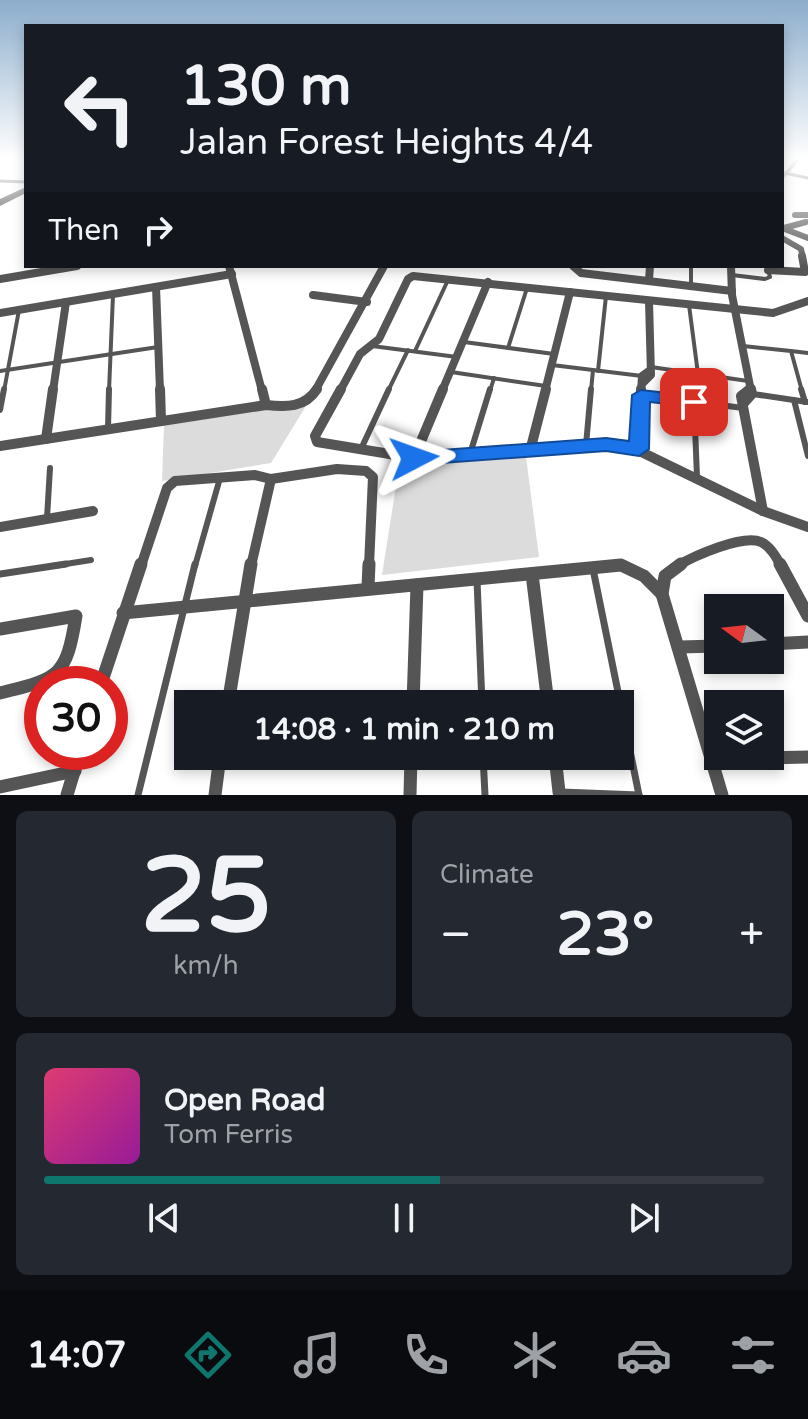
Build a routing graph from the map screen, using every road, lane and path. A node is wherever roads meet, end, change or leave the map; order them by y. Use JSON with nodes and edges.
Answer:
{"nodes":[{"id":1,"x":808,"y":206,"type":"edge"},
{"id":2,"x":804,"y":218,"type":"edge"},
{"id":3,"x":784,"y":226,"type":"edge"},
{"id":4,"x":784,"y":226,"type":"edge"},
{"id":5,"x":784,"y":226,"type":"edge"},
{"id":6,"x":808,"y":238,"type":"edge"},
{"id":7,"x":784,"y":239,"type":"edge"},
{"id":8,"x":65,"y":268,"type":"edge"},
{"id":9,"x":383,"y":268,"type":"edge"},
{"id":10,"x":574,"y":268,"type":"edge"},
{"id":11,"x":650,"y":268,"type":"edge"},
{"id":12,"x":691,"y":268,"type":"edge"},
{"id":13,"x":768,"y":268,"type":"edge"},
{"id":14,"x":230,"y":270,"type":"edge"},
{"id":15,"x":731,"y":270,"type":"edge"},
{"id":16,"x":449,"y":278,"type":"junction"},
{"id":17,"x":0,"y":279,"type":"edge"},
{"id":18,"x":649,"y":280,"type":"junction"},
{"id":19,"x":488,"y":282,"type":"junction"},
{"id":20,"x":691,"y":285,"type":"junction"},
{"id":21,"x":156,"y":287,"type":"junction"},
{"id":22,"x":527,"y":287,"type":"junction"},
{"id":23,"x":570,"y":292,"type":"junction"},
{"id":24,"x":732,"y":293,"type":"junction"},
{"id":25,"x":113,"y":294,"type":"junction"},
{"id":26,"x":313,"y":295,"type":"dead end"},
{"id":27,"x":606,"y":296,"type":"junction"},
{"id":28,"x":649,"y":301,"type":"junction"},
{"id":29,"x":66,"y":302,"type":"junction"},
{"id":30,"x":367,"y":302,"type":"junction"},
{"id":31,"x":806,"y":304,"type":"edge"},
{"id":32,"x":689,"y":305,"type":"junction"},
{"id":33,"x":19,"y":310,"type":"junction"},
{"id":34,"x":736,"y":310,"type":"junction"},
{"id":35,"x":0,"y":313,"type":"edge"},
{"id":36,"x":464,"y":342,"type":"junction"},
{"id":37,"x":371,"y":345,"type":"junction"},
{"id":38,"x":743,"y":346,"type":"junction"},
{"id":39,"x":159,"y":347,"type":"junction"},
{"id":40,"x":508,"y":348,"type":"junction"},
{"id":41,"x":412,"y":351,"type":"junction"},
{"id":42,"x":791,"y":351,"type":"junction"},
{"id":43,"x":808,"y":353,"type":"edge"},
{"id":44,"x":111,"y":354,"type":"junction"},
{"id":45,"x":554,"y":355,"type":"junction"},
{"id":46,"x":457,"y":357,"type":"junction"},
{"id":47,"x":58,"y":362,"type":"junction"},
{"id":48,"x":552,"y":365,"type":"junction"},
{"id":49,"x":8,"y":370,"type":"junction"},
{"id":50,"x":595,"y":370,"type":"junction"},
{"id":51,"x":0,"y":371,"type":"edge"},
{"id":52,"x":451,"y":372,"type":"junction"},
{"id":53,"x":646,"y":374,"type":"junction"},
{"id":54,"x":698,"y":374,"type":"junction"},
{"id":55,"x":494,"y":378,"type":"junction"},
{"id":56,"x":546,"y":386,"type":"junction"},
{"id":57,"x":641,"y":395,"type":"junction"},
{"id":58,"x":749,"y":395,"type":"junction"},
{"id":59,"x":794,"y":400,"type":"junction"},
{"id":60,"x":694,"y":402,"type":"junction"},
{"id":61,"x":806,"y":402,"type":"edge"},
{"id":62,"x":266,"y":405,"type":"junction"},
{"id":63,"x":0,"y":410,"type":"edge"},
{"id":64,"x":161,"y":421,"type":"junction"},
{"id":65,"x":108,"y":429,"type":"junction"},
{"id":66,"x":46,"y":439,"type":"junction"},
{"id":67,"x":0,"y":446,"type":"edge"},
{"id":68,"x":586,"y":446,"type":"junction"},
{"id":69,"x":639,"y":449,"type":"junction"},
{"id":70,"x":361,"y":450,"type":"junction"},
{"id":71,"x":530,"y":451,"type":"junction"},
{"id":72,"x":469,"y":455,"type":"junction"},
{"id":73,"x":808,"y":456,"type":"edge"},
{"id":74,"x":414,"y":458,"type":"junction"},
{"id":75,"x":50,"y":468,"type":"dead end"},
{"id":76,"x":220,"y":477,"type":"junction"},
{"id":77,"x":697,"y":478,"type":"junction"},
{"id":78,"x":271,"y":479,"type":"junction"},
{"id":79,"x":93,"y":511,"type":"dead end"},
{"id":80,"x":763,"y":511,"type":"junction"},
{"id":81,"x":47,"y":519,"type":"junction"},
{"id":82,"x":0,"y":527,"type":"edge"},
{"id":83,"x":808,"y":527,"type":"edge"},
{"id":84,"x":91,"y":560,"type":"dead end"},
{"id":85,"x":592,"y":568,"type":"junction"},
{"id":86,"x":0,"y":574,"type":"edge"},
{"id":87,"x":532,"y":574,"type":"junction"},
{"id":88,"x":477,"y":579,"type":"junction"},
{"id":89,"x":417,"y":585,"type":"junction"},
{"id":90,"x":368,"y":587,"type":"junction"},
{"id":91,"x":662,"y":594,"type":"junction"},
{"id":92,"x":243,"y":600,"type":"junction"},
{"id":93,"x":182,"y":609,"type":"junction"},
{"id":94,"x":123,"y":613,"type":"junction"},
{"id":95,"x":808,"y":616,"type":"edge"},
{"id":96,"x":0,"y":629,"type":"edge"},
{"id":97,"x":808,"y":642,"type":"edge"},
{"id":98,"x":784,"y":643,"type":"edge"},
{"id":99,"x":704,"y":646,"type":"edge"},
{"id":100,"x":680,"y":647,"type":"junction"},
{"id":101,"x":107,"y":666,"type":"edge"},
{"id":102,"x":230,"y":690,"type":"edge"},
{"id":103,"x":413,"y":690,"type":"edge"},
{"id":104,"x":481,"y":690,"type":"edge"},
{"id":105,"x":546,"y":690,"type":"edge"},
{"id":106,"x":0,"y":693,"type":"edge"},
{"id":107,"x":704,"y":734,"type":"edge"},
{"id":108,"x":784,"y":757,"type":"edge"},
{"id":109,"x":808,"y":757,"type":"edge"},
{"id":110,"x":218,"y":770,"type":"edge"},
{"id":111,"x":411,"y":770,"type":"edge"},
{"id":112,"x":484,"y":770,"type":"edge"},
{"id":113,"x":556,"y":770,"type":"edge"},
{"id":114,"x":714,"y":770,"type":"edge"},
{"id":115,"x":75,"y":771,"type":"joint"},
{"id":116,"x":0,"y":787,"type":"edge"},
{"id":117,"x":558,"y":794,"type":"edge"},
{"id":118,"x":67,"y":795,"type":"edge"},
{"id":119,"x":138,"y":795,"type":"edge"},
{"id":120,"x":215,"y":795,"type":"edge"},
{"id":121,"x":410,"y":795,"type":"edge"},
{"id":122,"x":485,"y":795,"type":"edge"},
{"id":123,"x":639,"y":795,"type":"edge"},
{"id":124,"x":722,"y":795,"type":"edge"}],
"edges":[{"from":1,"to":2,"type":"street"},
{"from":2,"to":3,"type":"street"},
{"from":2,"to":4,"type":"street"},
{"from":5,"to":6,"type":"street"},
{"from":7,"to":13,"type":"street"},
{"from":8,"to":17,"type":"street"},
{"from":9,"to":30,"type":"street"},
{"from":10,"to":18,"type":"street"},
{"from":11,"to":18,"type":"street"},
{"from":12,"to":20,"type":"lane"},
{"from":13,"to":15,"type":"lane"},
{"from":14,"to":21,"type":"street"},
{"from":14,"to":62,"type":"street"},
{"from":15,"to":24,"type":"street"},
{"from":16,"to":19,"type":"street"},
{"from":16,"to":37,"type":"street"},
{"from":16,"to":41,"type":"lane"},
{"from":18,"to":20,"type":"street"},
{"from":19,"to":22,"type":"street"},
{"from":19,"to":36,"type":"street"},
{"from":20,"to":24,"type":"street"},
{"from":21,"to":25,"type":"street"},
{"from":21,"to":39,"type":"street"},
{"from":22,"to":23,"type":"street"},
{"from":22,"to":40,"type":"lane"},
{"from":23,"to":27,"type":"street"},
{"from":23,"to":45,"type":"street"},
{"from":24,"to":34,"type":"street"},
{"from":25,"to":29,"type":"street"},
{"from":25,"to":44,"type":"lane"},
{"from":26,"to":30,"type":"street"},
{"from":27,"to":28,"type":"street"},
{"from":27,"to":50,"type":"lane"},
{"from":28,"to":32,"type":"street"},
{"from":28,"to":53,"type":"street"},
{"from":29,"to":33,"type":"street"},
{"from":29,"to":47,"type":"street"},
{"from":30,"to":62,"type":"street"},
{"from":31,"to":34,"type":"street"},
{"from":32,"to":34,"type":"street"},
{"from":32,"to":54,"type":"lane"},
{"from":33,"to":35,"type":"street"},
{"from":33,"to":49,"type":"lane"},
{"from":34,"to":38,"type":"street"},
{"from":36,"to":40,"type":"lane"},
{"from":36,"to":46,"type":"street"},
{"from":37,"to":41,"type":"lane"},
{"from":37,"to":70,"type":"street"},
{"from":38,"to":42,"type":"lane"},
{"from":38,"to":58,"type":"street"},
{"from":39,"to":44,"type":"lane"},
{"from":39,"to":64,"type":"street"},
{"from":40,"to":45,"type":"lane"},
{"from":41,"to":46,"type":"lane"},
{"from":41,"to":70,"type":"lane"},
{"from":42,"to":43,"type":"lane"},
{"from":42,"to":61,"type":"lane"},
{"from":44,"to":47,"type":"lane"},
{"from":44,"to":65,"type":"lane"},
{"from":45,"to":48,"type":"street"},
{"from":46,"to":52,"type":"street"},
{"from":47,"to":49,"type":"lane"},
{"from":47,"to":66,"type":"street"},
{"from":48,"to":50,"type":"lane"},
{"from":48,"to":56,"type":"street"},
{"from":49,"to":51,"type":"lane"},
{"from":49,"to":63,"type":"lane"},
{"from":50,"to":53,"type":"lane"},
{"from":50,"to":68,"type":"lane"},
{"from":52,"to":55,"type":"lane"},
{"from":52,"to":74,"type":"street"},
{"from":53,"to":54,"type":"lane"},
{"from":53,"to":57,"type":"street"},
{"from":54,"to":58,"type":"lane"},
{"from":55,"to":56,"type":"lane"},
{"from":55,"to":72,"type":"lane"},
{"from":56,"to":71,"type":"street"},
{"from":57,"to":60,"type":"lane"},
{"from":57,"to":69,"type":"street"},
{"from":58,"to":59,"type":"lane"},
{"from":58,"to":60,"type":"lane"},
{"from":58,"to":80,"type":"street"},
{"from":59,"to":61,"type":"lane"},
{"from":59,"to":73,"type":"lane"},
{"from":60,"to":77,"type":"lane"},
{"from":62,"to":64,"type":"street"},
{"from":64,"to":65,"type":"street"},
{"from":65,"to":66,"type":"street"},
{"from":66,"to":67,"type":"street"},
{"from":68,"to":69,"type":"street"},
{"from":68,"to":71,"type":"street"},
{"from":69,"to":77,"type":"street"},
{"from":70,"to":74,"type":"street"},
{"from":71,"to":72,"type":"street"},
{"from":72,"to":74,"type":"street"},
{"from":75,"to":81,"type":"lane"},
{"from":76,"to":78,"type":"street"},
{"from":76,"to":93,"type":"lane"},
{"from":76,"to":94,"type":"street"},
{"from":77,"to":80,"type":"street"},
{"from":78,"to":90,"type":"street"},
{"from":78,"to":92,"type":"street"},
{"from":79,"to":81,"type":"street"},
{"from":80,"to":83,"type":"street"},
{"from":81,"to":82,"type":"street"},
{"from":84,"to":86,"type":"lane"},
{"from":85,"to":87,"type":"street"},
{"from":85,"to":91,"type":"street"},
{"from":85,"to":123,"type":"lane"},
{"from":87,"to":88,"type":"street"},
{"from":87,"to":105,"type":"street"},
{"from":88,"to":89,"type":"street"},
{"from":88,"to":104,"type":"lane"},
{"from":89,"to":90,"type":"street"},
{"from":89,"to":103,"type":"street"},
{"from":90,"to":92,"type":"street"},
{"from":91,"to":95,"type":"street"},
{"from":91,"to":100,"type":"street"},
{"from":92,"to":93,"type":"street"},
{"from":92,"to":102,"type":"street"},
{"from":93,"to":94,"type":"street"},
{"from":93,"to":119,"type":"lane"},
{"from":94,"to":101,"type":"street"},
{"from":96,"to":106,"type":"street"},
{"from":97,"to":98,"type":"street"},
{"from":99,"to":100,"type":"street"},
{"from":100,"to":107,"type":"street"},
{"from":108,"to":109,"type":"street"},
{"from":110,"to":120,"type":"street"},
{"from":111,"to":121,"type":"street"},
{"from":112,"to":122,"type":"lane"},
{"from":113,"to":117,"type":"street"},
{"from":114,"to":124,"type":"street"},
{"from":115,"to":116,"type":"street"},
{"from":115,"to":118,"type":"street"},
{"from":117,"to":123,"type":"lane"}]}
